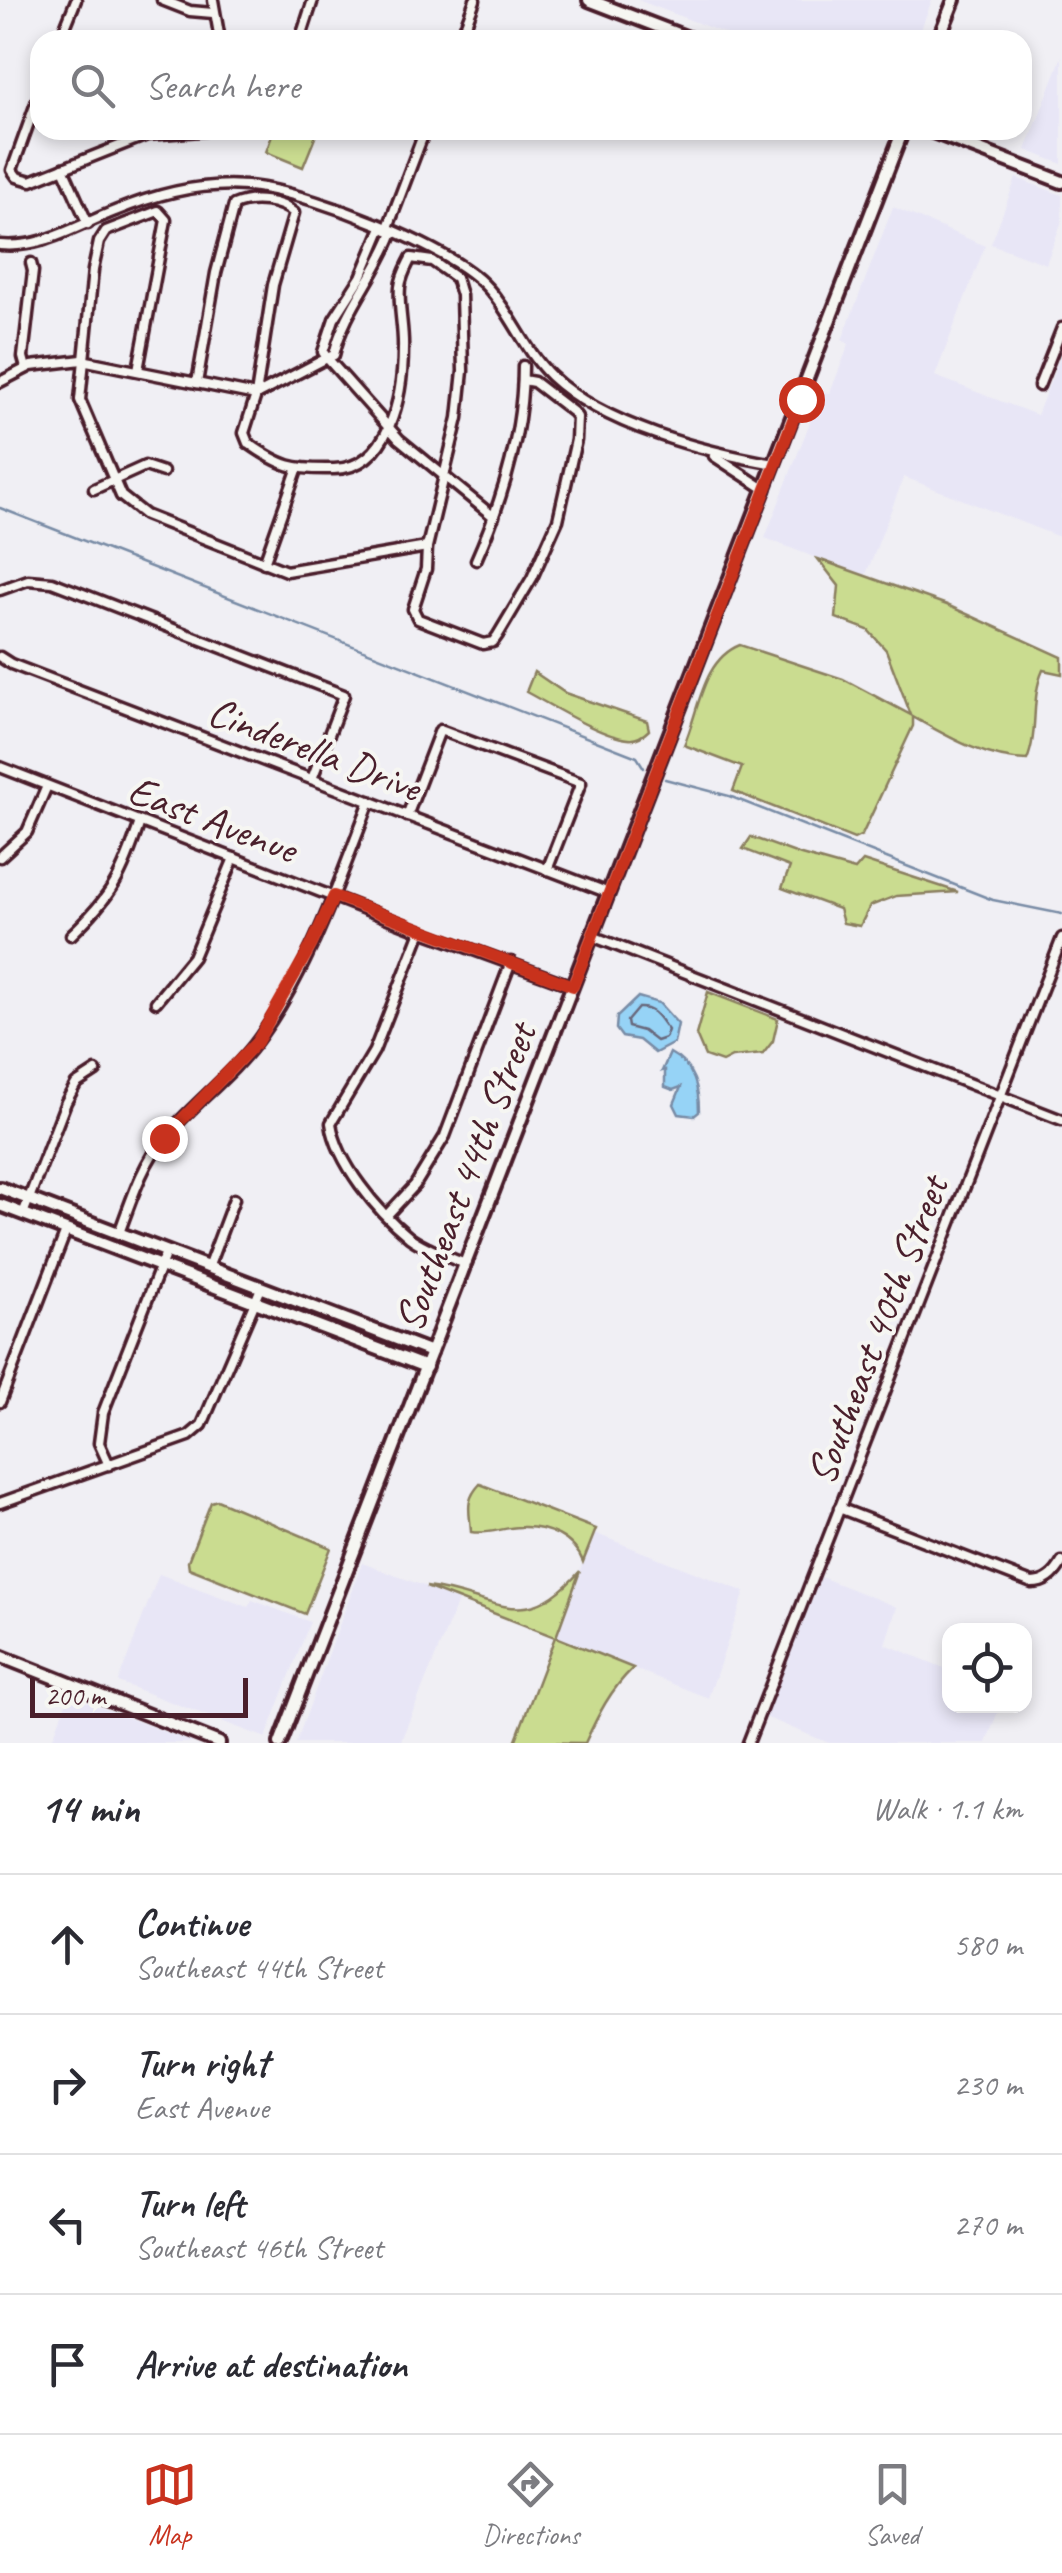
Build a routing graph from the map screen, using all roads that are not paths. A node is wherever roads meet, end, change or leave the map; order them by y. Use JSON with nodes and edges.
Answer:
{"nodes":[{"id":1,"x":76,"y":0,"type":"edge"},
{"id":2,"x":162,"y":0,"type":"edge"},
{"id":3,"x":213,"y":0,"type":"edge"},
{"id":4,"x":313,"y":0,"type":"edge"},
{"id":5,"x":475,"y":0,"type":"edge"},
{"id":6,"x":589,"y":0,"type":"edge"},
{"id":7,"x":954,"y":0,"type":"edge"},
{"id":8,"x":213,"y":13,"type":"junction"},
{"id":9,"x":64,"y":30,"type":"edge"},
{"id":10,"x":217,"y":30,"type":"edge"},
{"id":11,"x":303,"y":30,"type":"edge"},
{"id":12,"x":464,"y":30,"type":"edge"},
{"id":13,"x":668,"y":30,"type":"edge"},
{"id":14,"x":942,"y":30,"type":"edge"},
{"id":15,"x":30,"y":118,"type":"edge"},
{"id":16,"x":128,"y":140,"type":"edge"},
{"id":17,"x":421,"y":140,"type":"edge"},
{"id":18,"x":899,"y":140,"type":"edge"},
{"id":19,"x":954,"y":140,"type":"edge"},
{"id":20,"x":63,"y":168,"type":"junction"},
{"id":21,"x":1062,"y":182,"type":"edge"},
{"id":22,"x":88,"y":224,"type":"junction"},
{"id":23,"x":387,"y":230,"type":"junction"},
{"id":24,"x":0,"y":245,"type":"edge"},
{"id":25,"x":31,"y":264,"type":"dead end"},
{"id":26,"x":1062,"y":328,"type":"edge"},
{"id":27,"x":327,"y":358,"type":"junction"},
{"id":28,"x":82,"y":360,"type":"junction"},
{"id":29,"x":524,"y":366,"type":"dead end"},
{"id":30,"x":26,"y":368,"type":"junction"},
{"id":31,"x":138,"y":370,"type":"junction"},
{"id":32,"x":523,"y":380,"type":"junction"},
{"id":33,"x":0,"y":382,"type":"edge"},
{"id":34,"x":197,"y":383,"type":"junction"},
{"id":35,"x":1039,"y":386,"type":"dead end"},
{"id":36,"x":256,"y":395,"type":"junction"},
{"id":37,"x":389,"y":426,"type":"junction"},
{"id":38,"x":710,"y":453,"type":"junction"},
{"id":39,"x":776,"y":464,"type":"junction"},
{"id":40,"x":296,"y":470,"type":"junction"},
{"id":41,"x":162,"y":472,"type":"dead end"},
{"id":42,"x":445,"y":479,"type":"junction"},
{"id":43,"x":113,"y":480,"type":"junction"},
{"id":44,"x":94,"y":490,"type":"dead end"},
{"id":45,"x":766,"y":490,"type":"junction"},
{"id":46,"x":494,"y":517,"type":"junction"},
{"id":47,"x":427,"y":547,"type":"junction"},
{"id":48,"x":476,"y":560,"type":"dead end"},
{"id":49,"x":264,"y":563,"type":"junction"},
{"id":50,"x":0,"y":590,"type":"edge"},
{"id":51,"x":0,"y":657,"type":"edge"},
{"id":52,"x":0,"y":768,"type":"edge"},
{"id":53,"x":312,"y":779,"type":"junction"},
{"id":54,"x":47,"y":786,"type":"junction"},
{"id":55,"x":370,"y":801,"type":"junction"},
{"id":56,"x":407,"y":816,"type":"junction"},
{"id":57,"x":140,"y":822,"type":"junction"},
{"id":58,"x":0,"y":858,"type":"edge"},
{"id":59,"x":234,"y":858,"type":"junction"},
{"id":60,"x":547,"y":870,"type":"junction"},
{"id":61,"x":609,"y":893,"type":"junction"},
{"id":62,"x":334,"y":896,"type":"junction"},
{"id":63,"x":421,"y":931,"type":"junction"},
{"id":64,"x":70,"y":934,"type":"dead end"},
{"id":65,"x":592,"y":936,"type":"junction"},
{"id":66,"x":1062,"y":938,"type":"edge"},
{"id":67,"x":511,"y":962,"type":"junction"},
{"id":68,"x":573,"y":986,"type":"junction"},
{"id":69,"x":156,"y":1002,"type":"dead end"},
{"id":70,"x":96,"y":1071,"type":"dead end"},
{"id":71,"x":1000,"y":1096,"type":"junction"},
{"id":72,"x":1062,"y":1120,"type":"edge"},
{"id":73,"x":0,"y":1188,"type":"edge"},
{"id":74,"x":234,"y":1198,"type":"dead end"},
{"id":75,"x":29,"y":1199,"type":"junction"},
{"id":76,"x":0,"y":1205,"type":"edge"},
{"id":77,"x":23,"y":1214,"type":"junction"},
{"id":78,"x":387,"y":1215,"type":"junction"},
{"id":79,"x":66,"y":1230,"type":"junction"},
{"id":80,"x":119,"y":1234,"type":"junction"},
{"id":81,"x":166,"y":1252,"type":"junction"},
{"id":82,"x":465,"y":1264,"type":"junction"},
{"id":83,"x":160,"y":1266,"type":"junction"},
{"id":84,"x":208,"y":1268,"type":"junction"},
{"id":85,"x":261,"y":1288,"type":"junction"},
{"id":86,"x":254,"y":1302,"type":"junction"},
{"id":87,"x":431,"y":1352,"type":"junction"},
{"id":88,"x":426,"y":1367,"type":"junction"},
{"id":89,"x":0,"y":1402,"type":"edge"},
{"id":90,"x":109,"y":1465,"type":"junction"},
{"id":91,"x":0,"y":1502,"type":"edge"},
{"id":92,"x":839,"y":1508,"type":"junction"},
{"id":93,"x":1062,"y":1562,"type":"edge"},
{"id":94,"x":0,"y":1656,"type":"edge"},
{"id":95,"x":219,"y":1743,"type":"edge"},
{"id":96,"x":280,"y":1743,"type":"edge"},
{"id":97,"x":748,"y":1743,"type":"edge"}],
"edges":[{"from":1,"to":9,"type":"street"},
{"from":2,"to":8,"type":"street"},
{"from":3,"to":8,"type":"street"},
{"from":4,"to":11,"type":"street"},
{"from":5,"to":12,"type":"street"},
{"from":6,"to":13,"type":"main road"},
{"from":7,"to":14,"type":"main road"},
{"from":8,"to":10,"type":"street"},
{"from":15,"to":20,"type":"street"},
{"from":16,"to":20,"type":"street"},
{"from":17,"to":23,"type":"street"},
{"from":18,"to":39,"type":"main road","name":"Southeast 44th Street"},
{"from":19,"to":21,"type":"main road"},
{"from":20,"to":22,"type":"street"},
{"from":22,"to":23,"type":"street"},
{"from":22,"to":24,"type":"street"},
{"from":23,"to":27,"type":"street"},
{"from":23,"to":38,"type":"street"},
{"from":25,"to":30,"type":"street"},
{"from":26,"to":35,"type":"street"},
{"from":27,"to":36,"type":"street"},
{"from":27,"to":37,"type":"street"},
{"from":28,"to":30,"type":"street"},
{"from":28,"to":31,"type":"street"},
{"from":28,"to":31,"type":"street"},
{"from":28,"to":43,"type":"street"},
{"from":29,"to":32,"type":"street"},
{"from":30,"to":33,"type":"street"},
{"from":31,"to":34,"type":"street"},
{"from":32,"to":46,"type":"street"},
{"from":32,"to":47,"type":"street"},
{"from":34,"to":36,"type":"street"},
{"from":34,"to":36,"type":"street"},
{"from":36,"to":40,"type":"street"},
{"from":37,"to":40,"type":"street"},
{"from":37,"to":42,"type":"street"},
{"from":37,"to":42,"type":"street"},
{"from":38,"to":39,"type":"street"},
{"from":38,"to":45,"type":"street"},
{"from":39,"to":45,"type":"main road","name":"Southeast 44th Street"},
{"from":40,"to":49,"type":"street"},
{"from":41,"to":43,"type":"street"},
{"from":42,"to":46,"type":"street"},
{"from":42,"to":47,"type":"street"},
{"from":43,"to":44,"type":"street"},
{"from":43,"to":49,"type":"street"},
{"from":45,"to":61,"type":"main road","name":"Southeast 44th Street"},
{"from":46,"to":48,"type":"street"},
{"from":47,"to":49,"type":"street"},
{"from":50,"to":53,"type":"street"},
{"from":51,"to":53,"type":"street","name":"Cinderella Drive"},
{"from":52,"to":54,"type":"street","name":"East Avenue"},
{"from":53,"to":55,"type":"street","name":"Cinderella Drive"},
{"from":54,"to":57,"type":"street","name":"East Avenue"},
{"from":54,"to":58,"type":"street"},
{"from":55,"to":56,"type":"street","name":"Cinderella Drive"},
{"from":55,"to":62,"type":"street"},
{"from":56,"to":60,"type":"street","name":"Cinderella Drive"},
{"from":56,"to":60,"type":"street"},
{"from":57,"to":59,"type":"street","name":"East Avenue"},
{"from":57,"to":64,"type":"street"},
{"from":59,"to":62,"type":"street","name":"East Avenue"},
{"from":59,"to":69,"type":"street"},
{"from":60,"to":61,"type":"street","name":"Cinderella Drive"},
{"from":61,"to":65,"type":"main road","name":"Southeast 44th Street"},
{"from":62,"to":63,"type":"street","name":"East Avenue"},
{"from":62,"to":80,"type":"street"},
{"from":63,"to":67,"type":"street","name":"East Avenue"},
{"from":63,"to":78,"type":"street"},
{"from":65,"to":68,"type":"main road","name":"Southeast 44th Street"},
{"from":65,"to":71,"type":"street"},
{"from":66,"to":71,"type":"street","name":"Southeast 40th Street"},
{"from":67,"to":68,"type":"street","name":"East Avenue"},
{"from":67,"to":78,"type":"street"},
{"from":68,"to":82,"type":"main road","name":"Southeast 44th Street"},
{"from":70,"to":75,"type":"street"},
{"from":71,"to":72,"type":"street"},
{"from":71,"to":92,"type":"street","name":"Southeast 40th Street"},
{"from":73,"to":75,"type":"main road"},
{"from":74,"to":84,"type":"street"},
{"from":75,"to":77,"type":"street"},
{"from":75,"to":80,"type":"main road"},
{"from":76,"to":77,"type":"main road"},
{"from":77,"to":79,"type":"main road"},
{"from":78,"to":82,"type":"street"},
{"from":79,"to":83,"type":"main road"},
{"from":79,"to":89,"type":"street"},
{"from":80,"to":81,"type":"main road"},
{"from":81,"to":83,"type":"street"},
{"from":81,"to":84,"type":"main road"},
{"from":82,"to":87,"type":"main road","name":"Southeast 44th Street"},
{"from":83,"to":86,"type":"main road"},
{"from":83,"to":90,"type":"street"},
{"from":84,"to":85,"type":"main road"},
{"from":85,"to":86,"type":"street"},
{"from":85,"to":87,"type":"main road"},
{"from":86,"to":88,"type":"main road"},
{"from":86,"to":90,"type":"street"},
{"from":87,"to":88,"type":"main road","name":"Southeast 44th Street"},
{"from":88,"to":96,"type":"main road","name":"Southeast 44th Street"},
{"from":90,"to":91,"type":"street"},
{"from":92,"to":93,"type":"street"},
{"from":92,"to":97,"type":"street","name":"Southeast 40th Street"},
{"from":94,"to":95,"type":"main road"}]}
